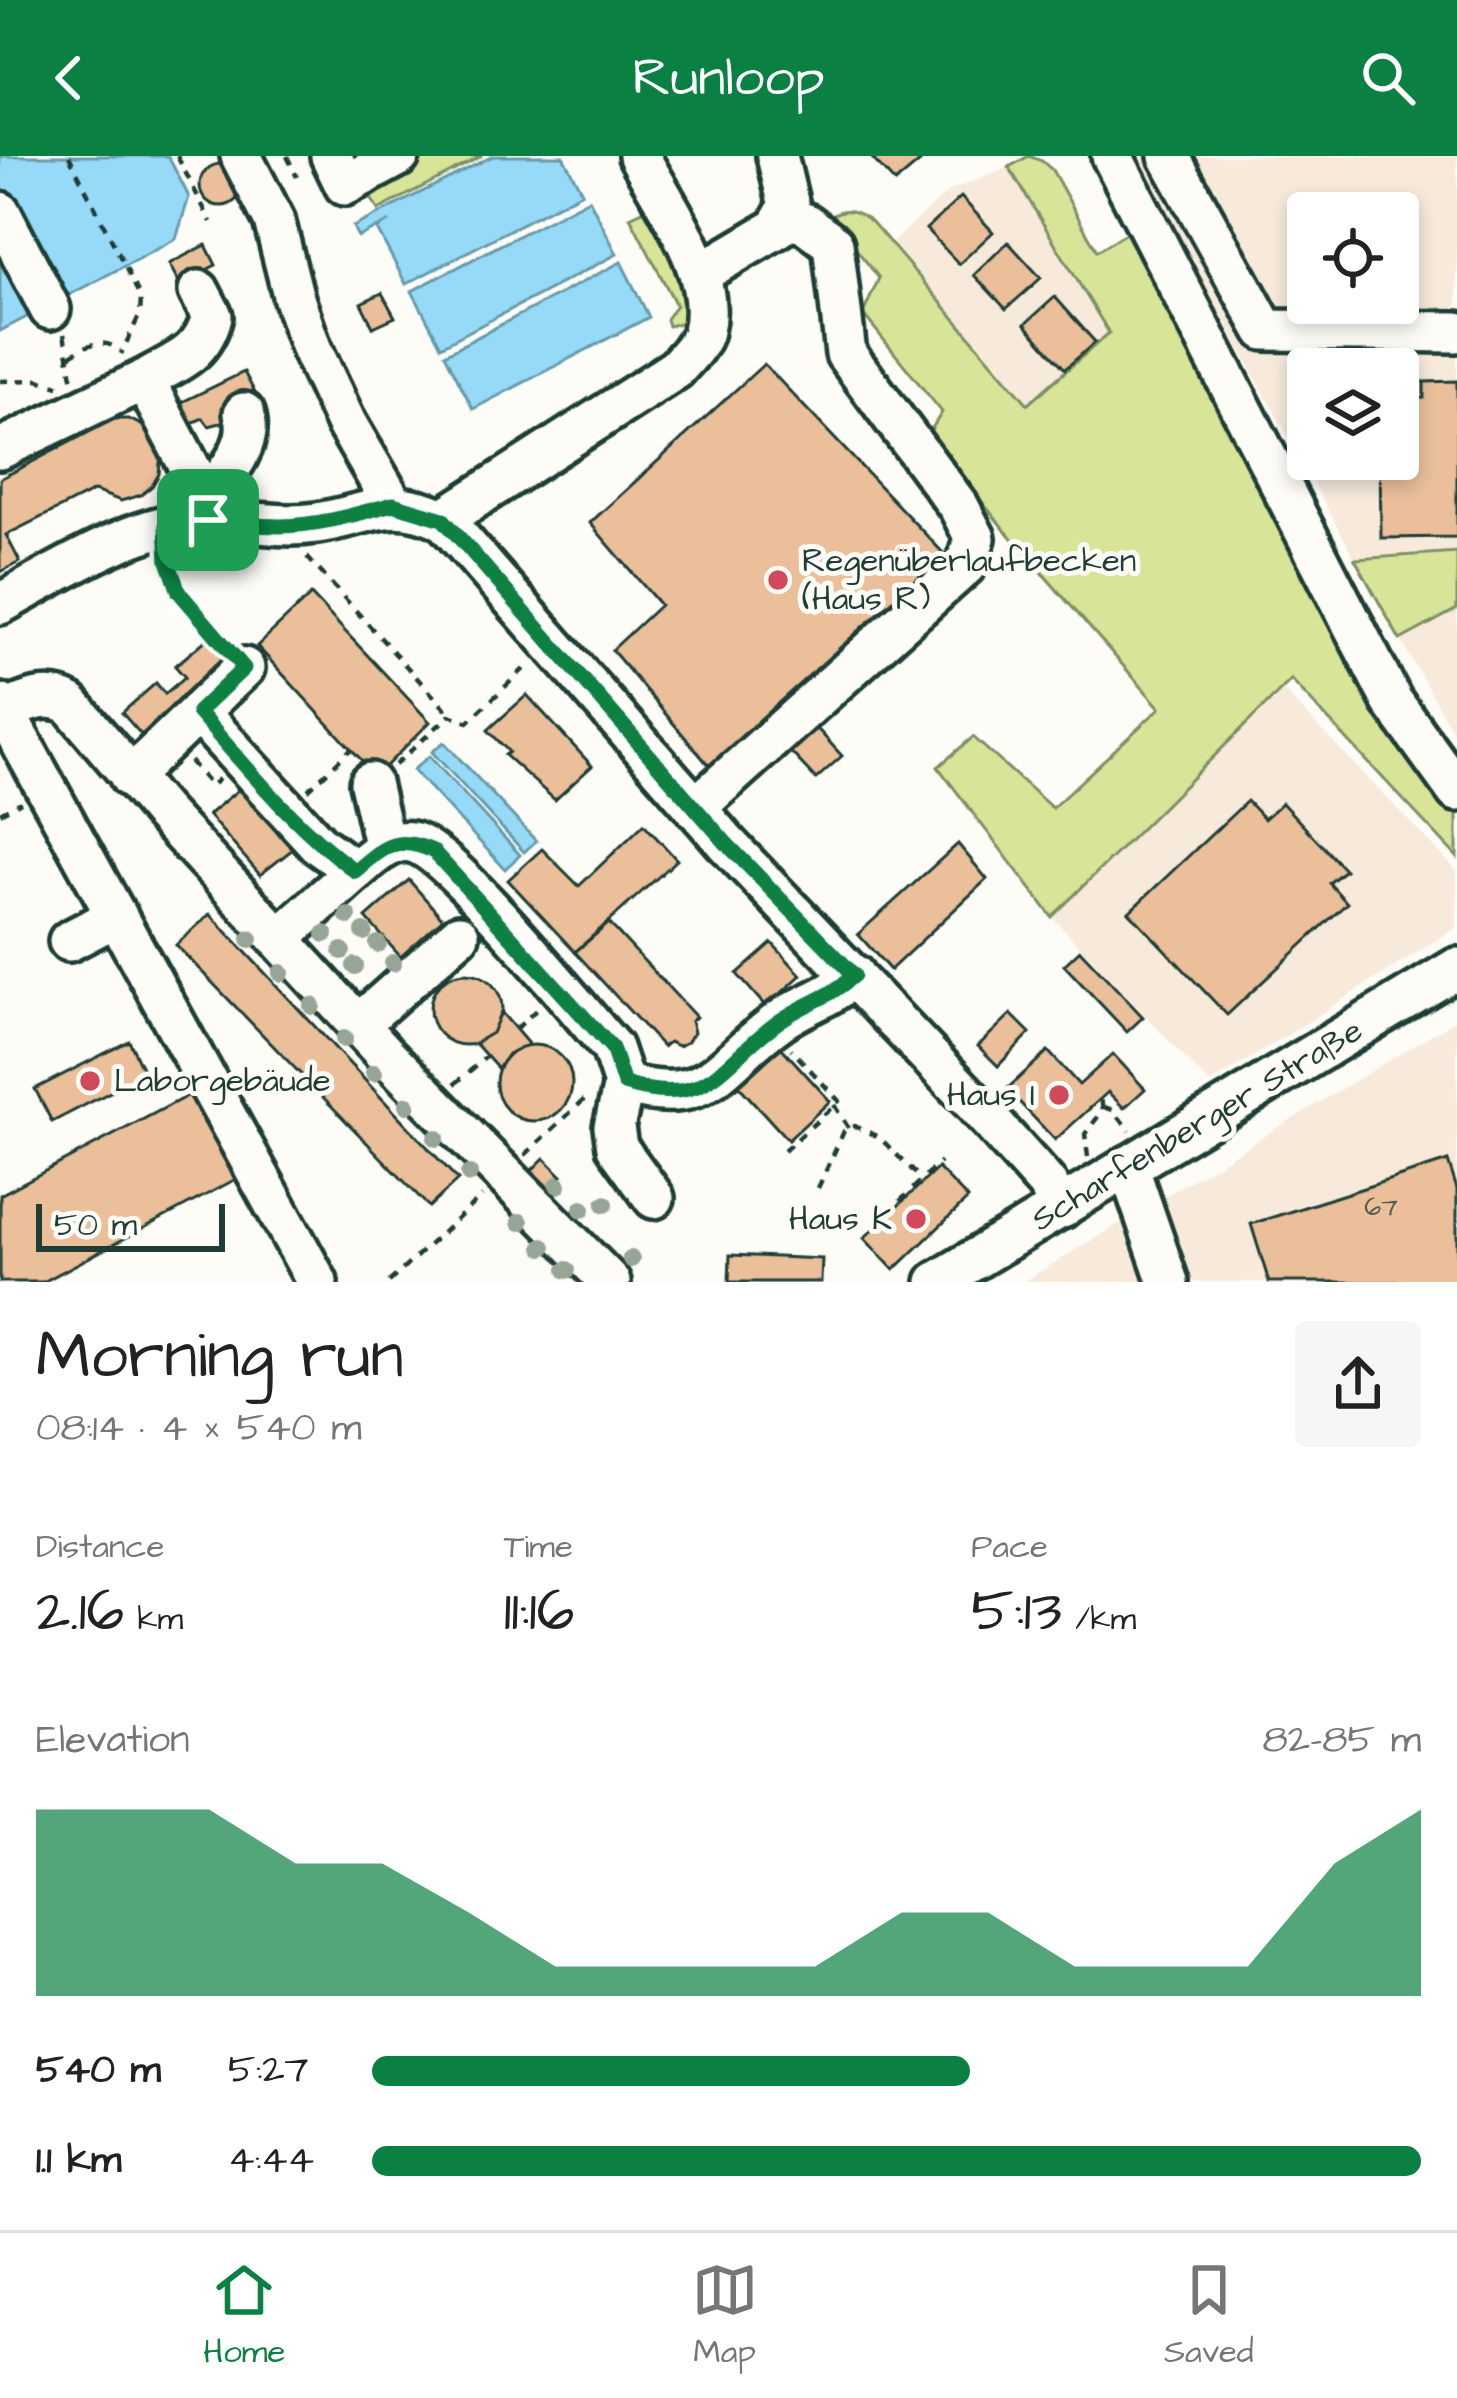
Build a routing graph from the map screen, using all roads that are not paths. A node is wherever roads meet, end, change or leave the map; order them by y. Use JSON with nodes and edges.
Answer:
{"nodes":[{"id":1,"x":241,"y":156,"type":"edge"},
{"id":2,"x":331,"y":156,"type":"edge"},
{"id":3,"x":400,"y":156,"type":"edge"},
{"id":4,"x":639,"y":156,"type":"edge"},
{"id":5,"x":777,"y":156,"type":"edge"},
{"id":6,"x":1112,"y":156,"type":"edge"},
{"id":7,"x":1169,"y":156,"type":"edge"},
{"id":8,"x":0,"y":212,"type":"edge"},
{"id":9,"x":783,"y":217,"type":"junction"},
{"id":10,"x":700,"y":272,"type":"junction"},
{"id":11,"x":200,"y":291,"type":"dead end"},
{"id":12,"x":53,"y":313,"type":"road end"},
{"id":13,"x":1457,"y":332,"type":"edge"},
{"id":14,"x":130,"y":370,"type":"junction"},
{"id":15,"x":244,"y":413,"type":"dead end"},
{"id":16,"x":0,"y":448,"type":"edge"},
{"id":17,"x":393,"y":504,"type":"junction"},
{"id":18,"x":207,"y":510,"type":"junction"},
{"id":19,"x":443,"y":519,"type":"junction"},
{"id":20,"x":0,"y":604,"type":"edge"},
{"id":21,"x":244,"y":668,"type":"road end"},
{"id":22,"x":2,"y":708,"type":"edge"},
{"id":23,"x":198,"y":712,"type":"junction"},
{"id":24,"x":354,"y":764,"type":"road end"},
{"id":25,"x":130,"y":777,"type":"junction"},
{"id":26,"x":1457,"y":791,"type":"edge"},
{"id":27,"x":695,"y":808,"type":"junction"},
{"id":28,"x":370,"y":860,"type":"junction"},
{"id":29,"x":117,"y":916,"type":"junction"},
{"id":30,"x":459,"y":935,"type":"dead end"},
{"id":31,"x":281,"y":937,"type":"junction"},
{"id":32,"x":69,"y":940,"type":"dead end"},
{"id":33,"x":1457,"y":968,"type":"edge"},
{"id":34,"x":854,"y":975,"type":"junction"},
{"id":35,"x":359,"y":1024,"type":"junction"},
{"id":36,"x":624,"y":1084,"type":"junction"},
{"id":37,"x":1114,"y":1175,"type":"junction"},
{"id":38,"x":654,"y":1198,"type":"dead end"},
{"id":39,"x":1062,"y":1208,"type":"junction"},
{"id":40,"x":317,"y":1282,"type":"edge"},
{"id":41,"x":610,"y":1282,"type":"edge"},
{"id":42,"x":937,"y":1282,"type":"edge"},
{"id":43,"x":1168,"y":1282,"type":"edge"}],
"edges":[{"from":1,"to":17,"type":"street"},
{"from":2,"to":3,"type":"street"},
{"from":4,"to":10,"type":"street"},
{"from":5,"to":9,"type":"street"},
{"from":6,"to":26,"type":"street"},
{"from":7,"to":13,"type":"street"},
{"from":8,"to":12,"type":"street"},
{"from":9,"to":10,"type":"street"},
{"from":9,"to":27,"type":"street"},
{"from":10,"to":19,"type":"street"},
{"from":11,"to":14,"type":"street"},
{"from":14,"to":16,"type":"street"},
{"from":14,"to":18,"type":"street"},
{"from":15,"to":18,"type":"street"},
{"from":17,"to":18,"type":"street"},
{"from":17,"to":19,"type":"street"},
{"from":18,"to":20,"type":"street"},
{"from":19,"to":27,"type":"street"},
{"from":21,"to":23,"type":"street"},
{"from":22,"to":25,"type":"street"},
{"from":22,"to":29,"type":"street"},
{"from":23,"to":25,"type":"street"},
{"from":23,"to":28,"type":"street"},
{"from":24,"to":28,"type":"street"},
{"from":25,"to":31,"type":"street"},
{"from":27,"to":34,"type":"street"},
{"from":28,"to":31,"type":"street"},
{"from":28,"to":36,"type":"street"},
{"from":29,"to":32,"type":"street"},
{"from":29,"to":40,"type":"street"},
{"from":30,"to":35,"type":"street"},
{"from":31,"to":35,"type":"street"},
{"from":33,"to":37,"type":"street","name":"Scharfenberger Straße"},
{"from":34,"to":36,"type":"street"},
{"from":34,"to":39,"type":"street"},
{"from":35,"to":41,"type":"street"},
{"from":36,"to":38,"type":"street"},
{"from":37,"to":39,"type":"street","name":"Scharfenberger Straße"},
{"from":37,"to":43,"type":"street"},
{"from":39,"to":42,"type":"street","name":"Scharfenberger Straße"}]}
